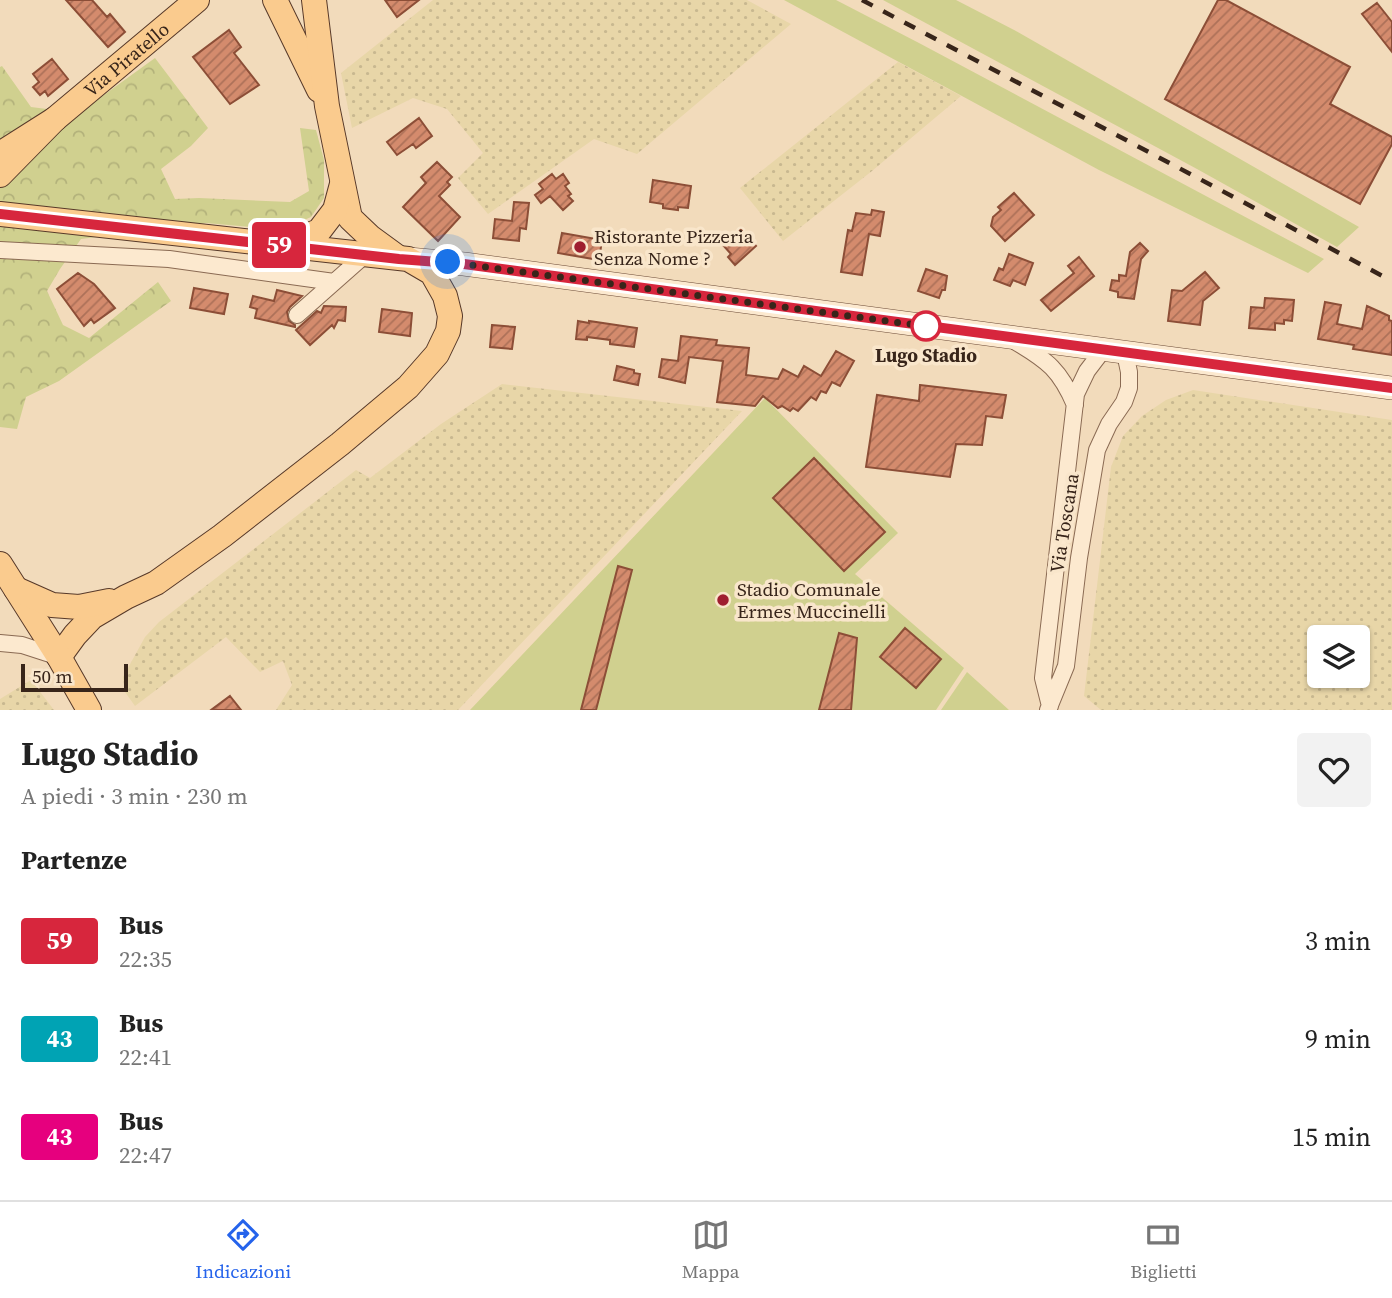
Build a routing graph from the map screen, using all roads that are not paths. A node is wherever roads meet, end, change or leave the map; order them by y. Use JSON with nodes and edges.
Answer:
{"nodes":[{"id":1,"x":197,"y":0,"type":"edge"},
{"id":2,"x":314,"y":0,"type":"edge"},
{"id":3,"x":273,"y":5,"type":"edge"},
{"id":4,"x":327,"y":106,"type":"junction"},
{"id":5,"x":55,"y":118,"type":"junction"},
{"id":6,"x":0,"y":154,"type":"edge"},
{"id":7,"x":0,"y":175,"type":"edge"},
{"id":8,"x":342,"y":184,"type":"junction"},
{"id":9,"x":0,"y":214,"type":"edge"},
{"id":10,"x":283,"y":245,"type":"junction"},
{"id":11,"x":0,"y":250,"type":"edge"},
{"id":12,"x":366,"y":254,"type":"junction"},
{"id":13,"x":404,"y":259,"type":"junction"},
{"id":14,"x":334,"y":282,"type":"junction"},
{"id":15,"x":297,"y":315,"type":"dead end"},
{"id":16,"x":1009,"y":337,"type":"junction"},
{"id":17,"x":1114,"y":351,"type":"junction"},
{"id":18,"x":1392,"y":388,"type":"edge"},
{"id":19,"x":1075,"y":405,"type":"junction"},
{"id":20,"x":0,"y":564,"type":"edge"},
{"id":21,"x":16,"y":589,"type":"junction"},
{"id":22,"x":127,"y":597,"type":"junction"},
{"id":23,"x":0,"y":643,"type":"edge"},
{"id":24,"x":59,"y":657,"type":"junction"},
{"id":25,"x":1051,"y":709,"type":"edge"},
{"id":26,"x":89,"y":710,"type":"edge"}],
"edges":[{"from":1,"to":5,"type":"main road","name":"Via Piratello"},
{"from":2,"to":4,"type":"main road"},
{"from":3,"to":4,"type":"main road"},
{"from":4,"to":8,"type":"main road"},
{"from":5,"to":6,"type":"main road","name":"Via Piratello"},
{"from":5,"to":7,"type":"main road","name":"Via Piratello"},
{"from":8,"to":10,"type":"main road"},
{"from":8,"to":13,"type":"main road"},
{"from":9,"to":10,"type":"main road"},
{"from":10,"to":12,"type":"main road"},
{"from":11,"to":14,"type":"street"},
{"from":12,"to":13,"type":"main road"},
{"from":12,"to":14,"type":"street"},
{"from":13,"to":16,"type":"street"},
{"from":13,"to":22,"type":"main road"},
{"from":14,"to":15,"type":"street"},
{"from":16,"to":17,"type":"street"},
{"from":16,"to":19,"type":"street"},
{"from":17,"to":18,"type":"street"},
{"from":17,"to":19,"type":"street","name":"Via Toscana"},
{"from":17,"to":25,"type":"street","name":"Via Toscana"},
{"from":19,"to":25,"type":"street","name":"Via Toscana"},
{"from":20,"to":21,"type":"main road"},
{"from":21,"to":22,"type":"main road"},
{"from":21,"to":24,"type":"main road"},
{"from":22,"to":24,"type":"main road"},
{"from":23,"to":24,"type":"street"},
{"from":24,"to":26,"type":"main road"}]}
